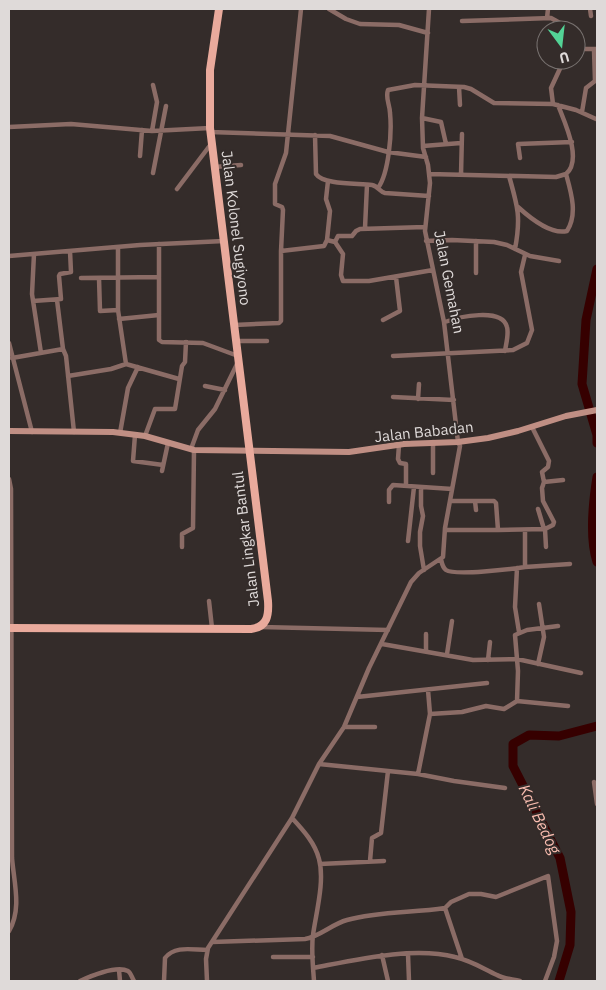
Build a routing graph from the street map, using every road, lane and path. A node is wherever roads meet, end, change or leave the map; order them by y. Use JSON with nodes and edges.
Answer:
{"nodes":[{"id":1,"x":219,"y":9,"type":"edge"},
{"id":2,"x":301,"y":9,"type":"edge"},
{"id":3,"x":329,"y":9,"type":"edge"},
{"id":4,"x":429,"y":9,"type":"edge"},
{"id":5,"x":548,"y":9,"type":"edge"},
{"id":6,"x":590,"y":9,"type":"edge"},
{"id":7,"x":591,"y":16,"type":"dead end"},
{"id":8,"x":547,"y":18,"type":"junction"},
{"id":9,"x":557,"y":20,"type":"edge"},
{"id":10,"x":462,"y":21,"type":"dead end"},
{"id":11,"x":428,"y":33,"type":"junction"},
{"id":12,"x":596,"y":49,"type":"edge"},
{"id":13,"x":561,"y":70,"type":"edge"},
{"id":14,"x":153,"y":85,"type":"dead end"},
{"id":15,"x":424,"y":85,"type":"junction"},
{"id":16,"x":459,"y":87,"type":"junction"},
{"id":17,"x":555,"y":104,"type":"junction"},
{"id":18,"x":460,"y":105,"type":"dead end"},
{"id":19,"x":166,"y":106,"type":"dead end"},
{"id":20,"x":582,"y":112,"type":"junction"},
{"id":21,"x":422,"y":118,"type":"junction"},
{"id":22,"x":596,"y":119,"type":"edge"},
{"id":23,"x":9,"y":127,"type":"edge"},
{"id":24,"x":142,"y":130,"type":"junction"},
{"id":25,"x":210,"y":130,"type":"junction"},
{"id":26,"x":152,"y":131,"type":"junction"},
{"id":27,"x":162,"y":131,"type":"junction"},
{"id":28,"x":462,"y":134,"type":"dead end"},
{"id":29,"x":316,"y":135,"type":"junction"},
{"id":30,"x":288,"y":136,"type":"junction"},
{"id":31,"x":572,"y":142,"type":"junction"},
{"id":32,"x":461,"y":143,"type":"junction"},
{"id":33,"x":211,"y":144,"type":"junction"},
{"id":34,"x":446,"y":144,"type":"junction"},
{"id":35,"x":423,"y":146,"type":"junction"},
{"id":36,"x":388,"y":152,"type":"junction"},
{"id":37,"x":140,"y":156,"type":"dead end"},
{"id":38,"x":426,"y":158,"type":"junction"},
{"id":39,"x":520,"y":158,"type":"dead end"},
{"id":40,"x":241,"y":165,"type":"dead end"},
{"id":41,"x":214,"y":167,"type":"junction"},
{"id":42,"x":153,"y":173,"type":"dead end"},
{"id":43,"x":429,"y":174,"type":"junction"},
{"id":44,"x":566,"y":174,"type":"junction"},
{"id":45,"x":461,"y":175,"type":"junction"},
{"id":46,"x":509,"y":176,"type":"junction"},
{"id":47,"x":328,"y":181,"type":"junction"},
{"id":48,"x":367,"y":185,"type":"junction"},
{"id":49,"x":378,"y":188,"type":"junction"},
{"id":50,"x":177,"y":189,"type":"dead end"},
{"id":51,"x":429,"y":196,"type":"junction"},
{"id":52,"x":518,"y":207,"type":"junction"},
{"id":53,"x":425,"y":227,"type":"junction"},
{"id":54,"x":365,"y":228,"type":"junction"},
{"id":55,"x":327,"y":240,"type":"junction"},
{"id":56,"x":516,"y":240,"type":"junction"},
{"id":57,"x":224,"y":241,"type":"junction"},
{"id":58,"x":426,"y":241,"type":"junction"},
{"id":59,"x":476,"y":241,"type":"junction"},
{"id":60,"x":335,"y":242,"type":"junction"},
{"id":61,"x":159,"y":244,"type":"junction"},
{"id":62,"x":507,"y":245,"type":"junction"},
{"id":63,"x":118,"y":246,"type":"junction"},
{"id":64,"x":514,"y":250,"type":"junction"},
{"id":65,"x":70,"y":251,"type":"junction"},
{"id":66,"x":281,"y":251,"type":"junction"},
{"id":67,"x":34,"y":254,"type":"junction"},
{"id":68,"x":525,"y":254,"type":"junction"},
{"id":69,"x":9,"y":256,"type":"edge"},
{"id":70,"x":559,"y":261,"type":"dead end"},
{"id":71,"x":433,"y":270,"type":"junction"},
{"id":72,"x":476,"y":273,"type":"dead end"},
{"id":73,"x":159,"y":277,"type":"junction"},
{"id":74,"x":396,"y":277,"type":"junction"},
{"id":75,"x":81,"y":278,"type":"dead end"},
{"id":76,"x":99,"y":278,"type":"junction"},
{"id":77,"x":118,"y":278,"type":"junction"},
{"id":78,"x":57,"y":300,"type":"junction"},
{"id":79,"x":33,"y":301,"type":"junction"},
{"id":80,"x":118,"y":310,"type":"junction"},
{"id":81,"x":159,"y":314,"type":"junction"},
{"id":82,"x":119,"y":319,"type":"junction"},
{"id":83,"x":383,"y":320,"type":"dead end"},
{"id":84,"x":444,"y":322,"type":"junction"},
{"id":85,"x":234,"y":325,"type":"junction"},
{"id":86,"x":236,"y":341,"type":"junction"},
{"id":87,"x":267,"y":341,"type":"dead end"},
{"id":88,"x":186,"y":342,"type":"junction"},
{"id":89,"x":9,"y":343,"type":"edge"},
{"id":90,"x":63,"y":349,"type":"junction"},
{"id":91,"x":505,"y":351,"type":"junction"},
{"id":92,"x":41,"y":353,"type":"junction"},
{"id":93,"x":449,"y":353,"type":"junction"},
{"id":94,"x":394,"y":356,"type":"dead end"},
{"id":95,"x":12,"y":358,"type":"junction"},
{"id":96,"x":238,"y":358,"type":"junction"},
{"id":97,"x":126,"y":364,"type":"junction"},
{"id":98,"x":138,"y":367,"type":"junction"},
{"id":99,"x":68,"y":376,"type":"junction"},
{"id":100,"x":179,"y":379,"type":"junction"},
{"id":101,"x":419,"y":384,"type":"dead end"},
{"id":102,"x":205,"y":386,"type":"dead end"},
{"id":103,"x":225,"y":390,"type":"junction"},
{"id":104,"x":393,"y":398,"type":"dead end"},
{"id":105,"x":418,"y":399,"type":"junction"},
{"id":106,"x":454,"y":400,"type":"junction"},
{"id":107,"x":597,"y":410,"type":"edge"},
{"id":108,"x":532,"y":427,"type":"junction"},
{"id":109,"x":9,"y":431,"type":"edge"},
{"id":110,"x":32,"y":432,"type":"junction"},
{"id":111,"x":74,"y":432,"type":"junction"},
{"id":112,"x":120,"y":433,"type":"junction"},
{"id":113,"x":136,"y":435,"type":"junction"},
{"id":114,"x":145,"y":436,"type":"junction"},
{"id":115,"x":434,"y":442,"type":"junction"},
{"id":116,"x":458,"y":442,"type":"junction"},
{"id":117,"x":168,"y":443,"type":"junction"},
{"id":118,"x":399,"y":445,"type":"junction"},
{"id":119,"x":192,"y":449,"type":"junction"},
{"id":120,"x":249,"y":450,"type":"junction"},
{"id":121,"x":433,"y":473,"type":"dead end"},
{"id":122,"x":9,"y":479,"type":"edge"},
{"id":123,"x":563,"y":480,"type":"dead end"},
{"id":124,"x":544,"y":482,"type":"junction"},
{"id":125,"x":406,"y":486,"type":"junction"},
{"id":126,"x":414,"y":487,"type":"junction"},
{"id":127,"x":421,"y":487,"type":"junction"},
{"id":128,"x":452,"y":489,"type":"junction"},
{"id":129,"x":450,"y":501,"type":"junction"},
{"id":130,"x":475,"y":501,"type":"junction"},
{"id":131,"x":389,"y":502,"type":"dead end"},
{"id":132,"x":538,"y":509,"type":"dead end"},
{"id":133,"x":476,"y":510,"type":"dead end"},
{"id":134,"x":544,"y":529,"type":"junction"},
{"id":135,"x":445,"y":530,"type":"junction"},
{"id":136,"x":498,"y":530,"type":"junction"},
{"id":137,"x":525,"y":530,"type":"junction"},
{"id":138,"x":408,"y":541,"type":"dead end"},
{"id":139,"x":182,"y":547,"type":"dead end"},
{"id":140,"x":546,"y":547,"type":"dead end"},
{"id":141,"x":441,"y":559,"type":"junction"},
{"id":142,"x":570,"y":564,"type":"dead end"},
{"id":143,"x":526,"y":566,"type":"junction"},
{"id":144,"x":517,"y":568,"type":"junction"},
{"id":145,"x":424,"y":570,"type":"junction"},
{"id":146,"x":209,"y":601,"type":"dead end"},
{"id":147,"x":539,"y":604,"type":"dead end"},
{"id":148,"x":267,"y":620,"type":"junction"},
{"id":149,"x":452,"y":621,"type":"dead end"},
{"id":150,"x":558,"y":626,"type":"dead end"},
{"id":151,"x":260,"y":627,"type":"junction"},
{"id":152,"x":10,"y":628,"type":"edge"},
{"id":153,"x":212,"y":628,"type":"junction"},
{"id":154,"x":277,"y":628,"type":"junction"},
{"id":155,"x":542,"y":628,"type":"junction"},
{"id":156,"x":388,"y":630,"type":"junction"},
{"id":157,"x":519,"y":632,"type":"junction"},
{"id":158,"x":426,"y":634,"type":"dead end"},
{"id":159,"x":490,"y":642,"type":"dead end"},
{"id":160,"x":382,"y":644,"type":"junction"},
{"id":161,"x":426,"y":651,"type":"junction"},
{"id":162,"x":447,"y":654,"type":"junction"},
{"id":163,"x":517,"y":659,"type":"junction"},
{"id":164,"x":488,"y":660,"type":"junction"},
{"id":165,"x":538,"y":664,"type":"junction"},
{"id":166,"x":581,"y":673,"type":"dead end"},
{"id":167,"x":487,"y":683,"type":"dead end"},
{"id":168,"x":428,"y":690,"type":"junction"},
{"id":169,"x":357,"y":697,"type":"junction"},
{"id":170,"x":517,"y":701,"type":"junction"},
{"id":171,"x":568,"y":706,"type":"dead end"},
{"id":172,"x":430,"y":714,"type":"junction"},
{"id":173,"x":344,"y":727,"type":"junction"},
{"id":174,"x":375,"y":727,"type":"dead end"},
{"id":175,"x":319,"y":764,"type":"junction"},
{"id":176,"x":388,"y":770,"type":"junction"},
{"id":177,"x":418,"y":774,"type":"junction"},
{"id":178,"x":11,"y":775,"type":"edge"},
{"id":179,"x":594,"y":782,"type":"dead end"},
{"id":180,"x":504,"y":788,"type":"dead end"},
{"id":181,"x":597,"y":804,"type":"edge"},
{"id":182,"x":292,"y":818,"type":"junction"},
{"id":183,"x":11,"y":859,"type":"edge"},
{"id":184,"x":370,"y":861,"type":"junction"},
{"id":185,"x":384,"y":861,"type":"dead end"},
{"id":186,"x":320,"y":864,"type":"junction"},
{"id":187,"x":445,"y":908,"type":"junction"},
{"id":188,"x":9,"y":931,"type":"edge"},
{"id":189,"x":313,"y":938,"type":"junction"},
{"id":190,"x":212,"y":942,"type":"junction"},
{"id":191,"x":207,"y":950,"type":"junction"},
{"id":192,"x":408,"y":954,"type":"junction"},
{"id":193,"x":382,"y":955,"type":"junction"},
{"id":194,"x":273,"y":957,"type":"dead end"},
{"id":195,"x":313,"y":957,"type":"junction"},
{"id":196,"x":462,"y":959,"type":"junction"},
{"id":197,"x":313,"y":968,"type":"junction"},
{"id":198,"x":119,"y":970,"type":"junction"},
{"id":199,"x":80,"y":981,"type":"edge"},
{"id":200,"x":120,"y":981,"type":"edge"},
{"id":201,"x":134,"y":981,"type":"edge"},
{"id":202,"x":164,"y":981,"type":"edge"},
{"id":203,"x":207,"y":981,"type":"edge"},
{"id":204,"x":314,"y":981,"type":"edge"},
{"id":205,"x":388,"y":981,"type":"edge"},
{"id":206,"x":409,"y":981,"type":"edge"},
{"id":207,"x":520,"y":981,"type":"edge"},
{"id":208,"x":545,"y":981,"type":"edge"}],
"edges":[{"from":1,"to":25,"type":"main road","name":"Jalan Kolonel Sugiyono"},
{"from":2,"to":30,"type":"street"},
{"from":3,"to":11,"type":"street"},
{"from":4,"to":11,"type":"street","name":"Jalan Gemahan"},
{"from":5,"to":8,"type":"street"},
{"from":6,"to":7,"type":"street"},
{"from":8,"to":9,"type":"street"},
{"from":8,"to":10,"type":"street"},
{"from":11,"to":15,"type":"street","name":"Jalan Gemahan"},
{"from":12,"to":20,"type":"street"},
{"from":13,"to":17,"type":"street"},
{"from":14,"to":26,"type":"street"},
{"from":15,"to":16,"type":"street"},
{"from":15,"to":21,"type":"street","name":"Jalan Gemahan"},
{"from":15,"to":36,"type":"street"},
{"from":16,"to":17,"type":"street"},
{"from":16,"to":18,"type":"street"},
{"from":17,"to":20,"type":"street"},
{"from":17,"to":31,"type":"street"},
{"from":19,"to":27,"type":"street"},
{"from":20,"to":22,"type":"street"},
{"from":21,"to":34,"type":"street"},
{"from":21,"to":35,"type":"street","name":"Jalan Gemahan"},
{"from":23,"to":24,"type":"street"},
{"from":24,"to":26,"type":"street"},
{"from":24,"to":37,"type":"street"},
{"from":25,"to":27,"type":"street"},
{"from":25,"to":30,"type":"street"},
{"from":25,"to":33,"type":"main road","name":"Jalan Kolonel Sugiyono"},
{"from":26,"to":27,"type":"street"},
{"from":27,"to":42,"type":"street"},
{"from":28,"to":32,"type":"street"},
{"from":29,"to":30,"type":"street"},
{"from":29,"to":36,"type":"street"},
{"from":29,"to":47,"type":"street"},
{"from":30,"to":66,"type":"street"},
{"from":31,"to":39,"type":"street"},
{"from":31,"to":44,"type":"street"},
{"from":32,"to":34,"type":"street"},
{"from":32,"to":45,"type":"street"},
{"from":33,"to":41,"type":"main road","name":"Jalan Kolonel Sugiyono"},
{"from":33,"to":50,"type":"street"},
{"from":34,"to":35,"type":"street"},
{"from":35,"to":38,"type":"street","name":"Jalan Gemahan"},
{"from":36,"to":38,"type":"street"},
{"from":36,"to":49,"type":"street"},
{"from":38,"to":43,"type":"street","name":"Jalan Gemahan"},
{"from":40,"to":41,"type":"street"},
{"from":41,"to":57,"type":"main road","name":"Jalan Kolonel Sugiyono"},
{"from":43,"to":45,"type":"street"},
{"from":43,"to":51,"type":"street","name":"Jalan Gemahan"},
{"from":44,"to":46,"type":"street"},
{"from":44,"to":52,"type":"street"},
{"from":45,"to":46,"type":"street"},
{"from":46,"to":52,"type":"street"},
{"from":47,"to":48,"type":"street"},
{"from":47,"to":55,"type":"street"},
{"from":48,"to":49,"type":"street"},
{"from":48,"to":54,"type":"street"},
{"from":49,"to":51,"type":"street"},
{"from":51,"to":53,"type":"street","name":"Jalan Gemahan"},
{"from":52,"to":56,"type":"street"},
{"from":53,"to":54,"type":"street"},
{"from":53,"to":58,"type":"street","name":"Jalan Gemahan"},
{"from":54,"to":60,"type":"street"},
{"from":55,"to":60,"type":"street"},
{"from":55,"to":66,"type":"street"},
{"from":56,"to":62,"type":"street"},
{"from":56,"to":64,"type":"street"},
{"from":57,"to":61,"type":"street"},
{"from":57,"to":85,"type":"main road","name":"Jalan Kolonel Sugiyono"},
{"from":58,"to":59,"type":"street"},
{"from":58,"to":71,"type":"street","name":"Jalan Gemahan"},
{"from":59,"to":62,"type":"street"},
{"from":59,"to":72,"type":"street"},
{"from":60,"to":74,"type":"street"},
{"from":61,"to":63,"type":"street"},
{"from":61,"to":73,"type":"street"},
{"from":62,"to":64,"type":"street"},
{"from":63,"to":65,"type":"street"},
{"from":63,"to":77,"type":"street"},
{"from":64,"to":68,"type":"street"},
{"from":65,"to":67,"type":"street"},
{"from":65,"to":78,"type":"street"},
{"from":66,"to":85,"type":"street"},
{"from":67,"to":69,"type":"street"},
{"from":67,"to":79,"type":"street"},
{"from":68,"to":70,"type":"street"},
{"from":68,"to":91,"type":"street"},
{"from":71,"to":74,"type":"street"},
{"from":71,"to":84,"type":"street","name":"Jalan Gemahan"},
{"from":73,"to":77,"type":"street"},
{"from":73,"to":81,"type":"street"},
{"from":74,"to":83,"type":"street"},
{"from":75,"to":76,"type":"street"},
{"from":76,"to":77,"type":"street"},
{"from":76,"to":80,"type":"street"},
{"from":77,"to":80,"type":"street"},
{"from":78,"to":79,"type":"street"},
{"from":78,"to":90,"type":"street"},
{"from":79,"to":92,"type":"street"},
{"from":80,"to":82,"type":"street"},
{"from":81,"to":82,"type":"street"},
{"from":81,"to":88,"type":"street"},
{"from":82,"to":97,"type":"street"},
{"from":84,"to":91,"type":"street"},
{"from":84,"to":93,"type":"street","name":"Jalan Gemahan"},
{"from":85,"to":86,"type":"main road","name":"Jalan Kolonel Sugiyono"},
{"from":86,"to":87,"type":"street"},
{"from":86,"to":96,"type":"main road","name":"Jalan Kolonel Sugiyono"},
{"from":88,"to":96,"type":"street"},
{"from":88,"to":100,"type":"street"},
{"from":89,"to":95,"type":"street"},
{"from":90,"to":92,"type":"street"},
{"from":90,"to":99,"type":"street"},
{"from":91,"to":93,"type":"street"},
{"from":92,"to":95,"type":"street"},
{"from":93,"to":94,"type":"street"},
{"from":93,"to":106,"type":"street","name":"Jalan Gemahan"},
{"from":95,"to":110,"type":"street"},
{"from":96,"to":103,"type":"street"},
{"from":96,"to":120,"type":"main road","name":"Jalan Kolonel Sugiyono"},
{"from":97,"to":98,"type":"street"},
{"from":97,"to":99,"type":"street"},
{"from":98,"to":100,"type":"street"},
{"from":98,"to":112,"type":"street"},
{"from":99,"to":111,"type":"street"},
{"from":100,"to":114,"type":"street"},
{"from":101,"to":105,"type":"street"},
{"from":102,"to":103,"type":"street"},
{"from":103,"to":119,"type":"street"},
{"from":104,"to":105,"type":"street"},
{"from":105,"to":106,"type":"street"},
{"from":106,"to":116,"type":"street","name":"Jalan Gemahan"},
{"from":107,"to":108,"type":"main road","name":"Jalan Babadan"},
{"from":108,"to":116,"type":"main road","name":"Jalan Babadan"},
{"from":108,"to":124,"type":"street"},
{"from":109,"to":110,"type":"main road","name":"Jalan Babadan"},
{"from":110,"to":111,"type":"main road","name":"Jalan Babadan"},
{"from":111,"to":112,"type":"main road","name":"Jalan Babadan"},
{"from":112,"to":113,"type":"main road","name":"Jalan Babadan"},
{"from":113,"to":114,"type":"main road","name":"Jalan Babadan"},
{"from":113,"to":117,"type":"street"},
{"from":114,"to":117,"type":"main road","name":"Jalan Babadan"},
{"from":115,"to":116,"type":"main road","name":"Jalan Babadan"},
{"from":115,"to":118,"type":"main road","name":"Jalan Babadan"},
{"from":115,"to":121,"type":"street"},
{"from":116,"to":128,"type":"street","name":"Jalan Gemahan"},
{"from":117,"to":119,"type":"main road","name":"Jalan Babadan"},
{"from":118,"to":120,"type":"main road","name":"Jalan Babadan"},
{"from":118,"to":125,"type":"street"},
{"from":119,"to":120,"type":"main road","name":"Jalan Babadan"},
{"from":119,"to":139,"type":"street"},
{"from":120,"to":148,"type":"main road","name":"Jalan Lingkar Bantul"},
{"from":122,"to":152,"type":"street"},
{"from":123,"to":124,"type":"street"},
{"from":124,"to":134,"type":"street"},
{"from":125,"to":126,"type":"street"},
{"from":125,"to":131,"type":"street"},
{"from":126,"to":127,"type":"street"},
{"from":126,"to":138,"type":"street"},
{"from":127,"to":128,"type":"street"},
{"from":127,"to":145,"type":"street"},
{"from":128,"to":129,"type":"street","name":"Jalan Gemahan"},
{"from":129,"to":130,"type":"street"},
{"from":129,"to":135,"type":"street","name":"Jalan Gemahan"},
{"from":130,"to":133,"type":"street"},
{"from":130,"to":136,"type":"street"},
{"from":132,"to":134,"type":"street"},
{"from":134,"to":137,"type":"street"},
{"from":134,"to":140,"type":"street"},
{"from":135,"to":136,"type":"street"},
{"from":135,"to":141,"type":"street","name":"Jalan Gemahan"},
{"from":136,"to":137,"type":"street"},
{"from":137,"to":143,"type":"street"},
{"from":141,"to":144,"type":"street"},
{"from":141,"to":145,"type":"street"},
{"from":142,"to":143,"type":"street"},
{"from":143,"to":144,"type":"street"},
{"from":144,"to":157,"type":"street"},
{"from":145,"to":156,"type":"street"},
{"from":146,"to":153,"type":"street"},
{"from":147,"to":155,"type":"street"},
{"from":148,"to":151,"type":"main road","name":"Jalan Lingkar Bantul"},
{"from":148,"to":154,"type":"street"},
{"from":149,"to":162,"type":"street"},
{"from":150,"to":155,"type":"street"},
{"from":151,"to":153,"type":"main road","name":"Jalan Lingkar Bantul"},
{"from":151,"to":154,"type":"street"},
{"from":152,"to":153,"type":"main road","name":"Jalan Lingkar Bantul"},
{"from":152,"to":178,"type":"street"},
{"from":154,"to":156,"type":"street"},
{"from":155,"to":157,"type":"street"},
{"from":155,"to":165,"type":"street"},
{"from":156,"to":160,"type":"street"},
{"from":157,"to":163,"type":"street"},
{"from":158,"to":161,"type":"street"},
{"from":159,"to":164,"type":"street"},
{"from":160,"to":161,"type":"street"},
{"from":160,"to":169,"type":"street"},
{"from":161,"to":162,"type":"street"},
{"from":162,"to":164,"type":"street"},
{"from":163,"to":164,"type":"street"},
{"from":163,"to":165,"type":"street"},
{"from":163,"to":170,"type":"street"},
{"from":165,"to":166,"type":"street"},
{"from":167,"to":168,"type":"street"},
{"from":168,"to":169,"type":"street"},
{"from":168,"to":172,"type":"street"},
{"from":169,"to":173,"type":"street"},
{"from":170,"to":171,"type":"street"},
{"from":170,"to":172,"type":"street"},
{"from":172,"to":177,"type":"street"},
{"from":173,"to":174,"type":"street"},
{"from":173,"to":175,"type":"street"},
{"from":175,"to":176,"type":"street"},
{"from":175,"to":182,"type":"street"},
{"from":176,"to":177,"type":"street"},
{"from":176,"to":184,"type":"street"},
{"from":177,"to":180,"type":"street"},
{"from":178,"to":183,"type":"street"},
{"from":179,"to":181,"type":"street"},
{"from":182,"to":186,"type":"street"},
{"from":182,"to":190,"type":"street"},
{"from":183,"to":188,"type":"street"},
{"from":184,"to":185,"type":"street"},
{"from":184,"to":186,"type":"street"},
{"from":186,"to":189,"type":"street"},
{"from":187,"to":189,"type":"street"},
{"from":187,"to":196,"type":"street"},
{"from":187,"to":208,"type":"street"},
{"from":189,"to":190,"type":"street"},
{"from":189,"to":195,"type":"street"},
{"from":190,"to":191,"type":"street"},
{"from":191,"to":202,"type":"street"},
{"from":191,"to":203,"type":"street"},
{"from":192,"to":193,"type":"street"},
{"from":192,"to":196,"type":"street"},
{"from":192,"to":206,"type":"street"},
{"from":193,"to":197,"type":"street"},
{"from":193,"to":205,"type":"street"},
{"from":194,"to":195,"type":"street"},
{"from":195,"to":197,"type":"street"},
{"from":196,"to":207,"type":"street"},
{"from":197,"to":204,"type":"street"},
{"from":198,"to":199,"type":"street"},
{"from":198,"to":200,"type":"street"},
{"from":198,"to":201,"type":"street"}]}
